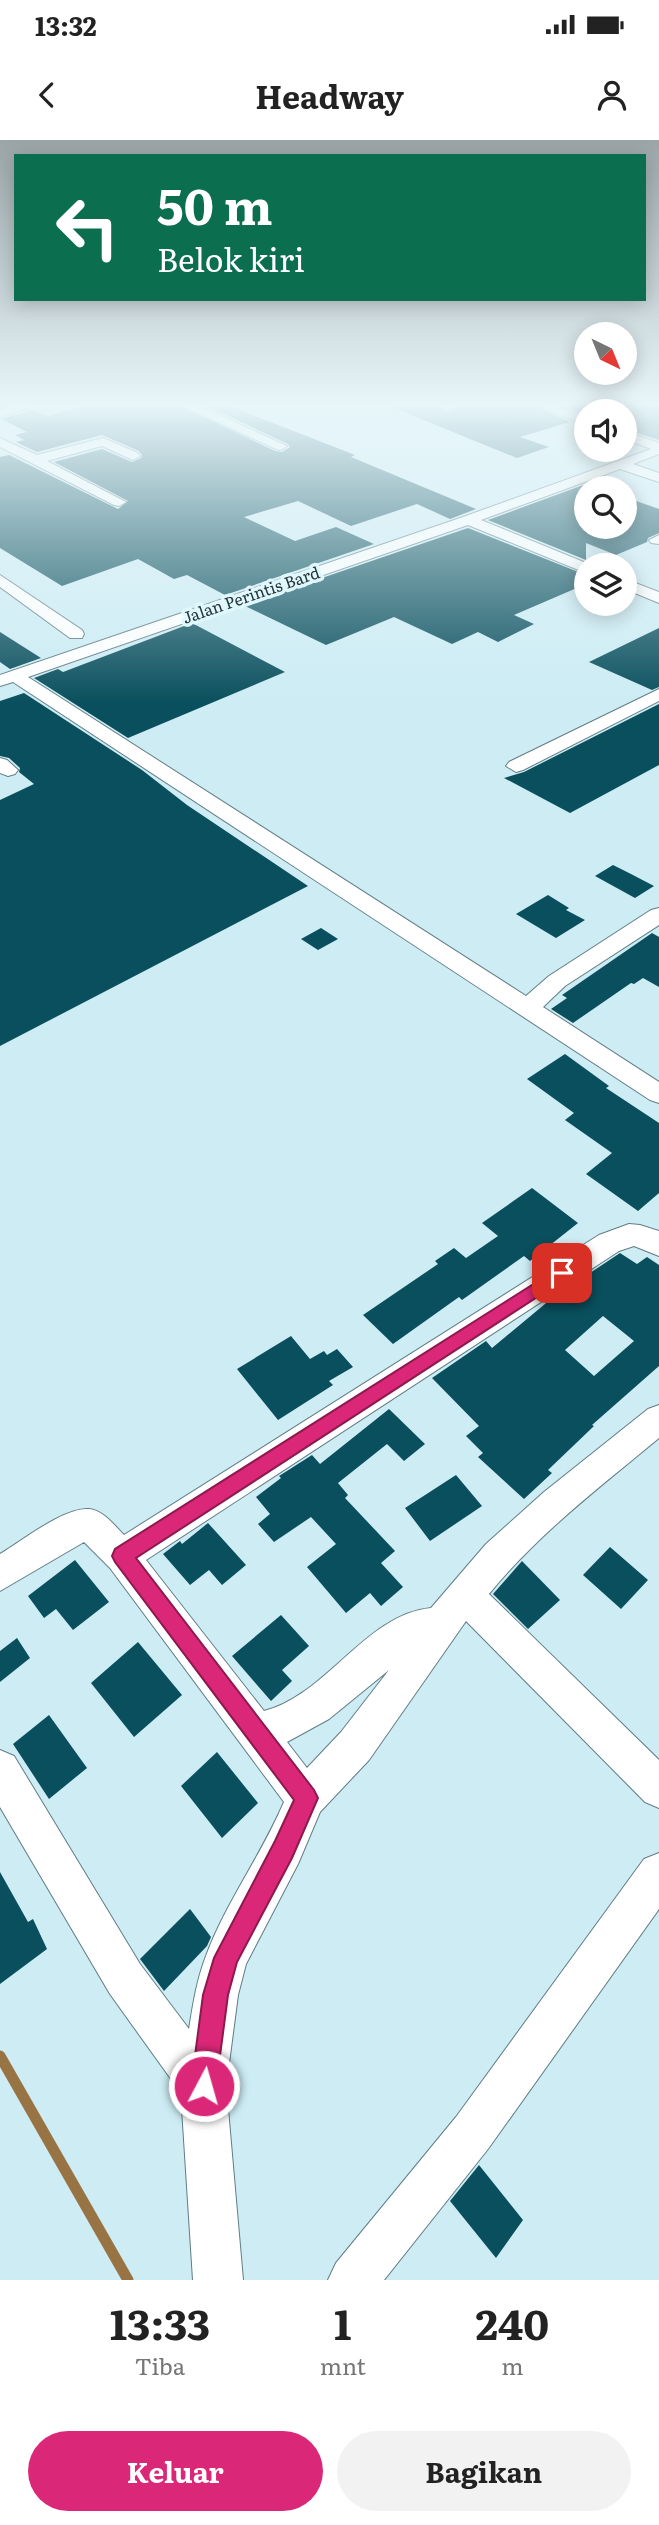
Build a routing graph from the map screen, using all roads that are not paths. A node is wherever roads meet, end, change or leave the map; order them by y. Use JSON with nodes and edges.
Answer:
{"nodes":[{"id":1,"x":515,"y":503,"type":"edge"},
{"id":2,"x":468,"y":520,"type":"junction"},
{"id":3,"x":574,"y":563,"type":"edge"},
{"id":4,"x":0,"y":580,"type":"edge"},
{"id":5,"x":637,"y":589,"type":"edge"},
{"id":6,"x":659,"y":598,"type":"edge"},
{"id":7,"x":76,"y":634,"type":"dead end"},
{"id":8,"x":4,"y":680,"type":"edge"},
{"id":9,"x":659,"y":694,"type":"edge"},
{"id":10,"x":516,"y":766,"type":"dead end"},
{"id":11,"x":659,"y":915,"type":"edge"},
{"id":12,"x":527,"y":1008,"type":"junction"},
{"id":13,"x":659,"y":1094,"type":"edge"},
{"id":14,"x":659,"y":1245,"type":"edge"},
{"id":15,"x":659,"y":1419,"type":"edge"},
{"id":16,"x":122,"y":1556,"type":"junction"},
{"id":17,"x":0,"y":1574,"type":"edge"},
{"id":18,"x":465,"y":1595,"type":"junction"},
{"id":19,"x":440,"y":1625,"type":"junction"},
{"id":20,"x":258,"y":1732,"type":"junction"},
{"id":21,"x":0,"y":1770,"type":"edge"},
{"id":22,"x":659,"y":1788,"type":"edge"},
{"id":23,"x":306,"y":1798,"type":"junction"},
{"id":24,"x":659,"y":1874,"type":"edge"},
{"id":25,"x":204,"y":2086,"type":"junction"},
{"id":26,"x":218,"y":2280,"type":"edge"},
{"id":27,"x":353,"y":2280,"type":"edge"}],
"edges":[{"from":1,"to":2,"type":"street","name":"Jalan Perintis Bard"},
{"from":2,"to":3,"type":"street"},
{"from":2,"to":8,"type":"street","name":"Jalan Perintis Bard"},
{"from":4,"to":7,"type":"street"},
{"from":5,"to":6,"type":"street"},
{"from":8,"to":12,"type":"street"},
{"from":9,"to":10,"type":"street"},
{"from":11,"to":12,"type":"street"},
{"from":12,"to":13,"type":"street"},
{"from":14,"to":16,"type":"street"},
{"from":15,"to":18,"type":"street"},
{"from":16,"to":17,"type":"street"},
{"from":16,"to":20,"type":"street"},
{"from":18,"to":19,"type":"street"},
{"from":18,"to":22,"type":"street"},
{"from":19,"to":20,"type":"street"},
{"from":19,"to":23,"type":"street"},
{"from":20,"to":23,"type":"street"},
{"from":21,"to":25,"type":"street"},
{"from":23,"to":25,"type":"street"},
{"from":24,"to":27,"type":"street"},
{"from":25,"to":26,"type":"street"}]}
